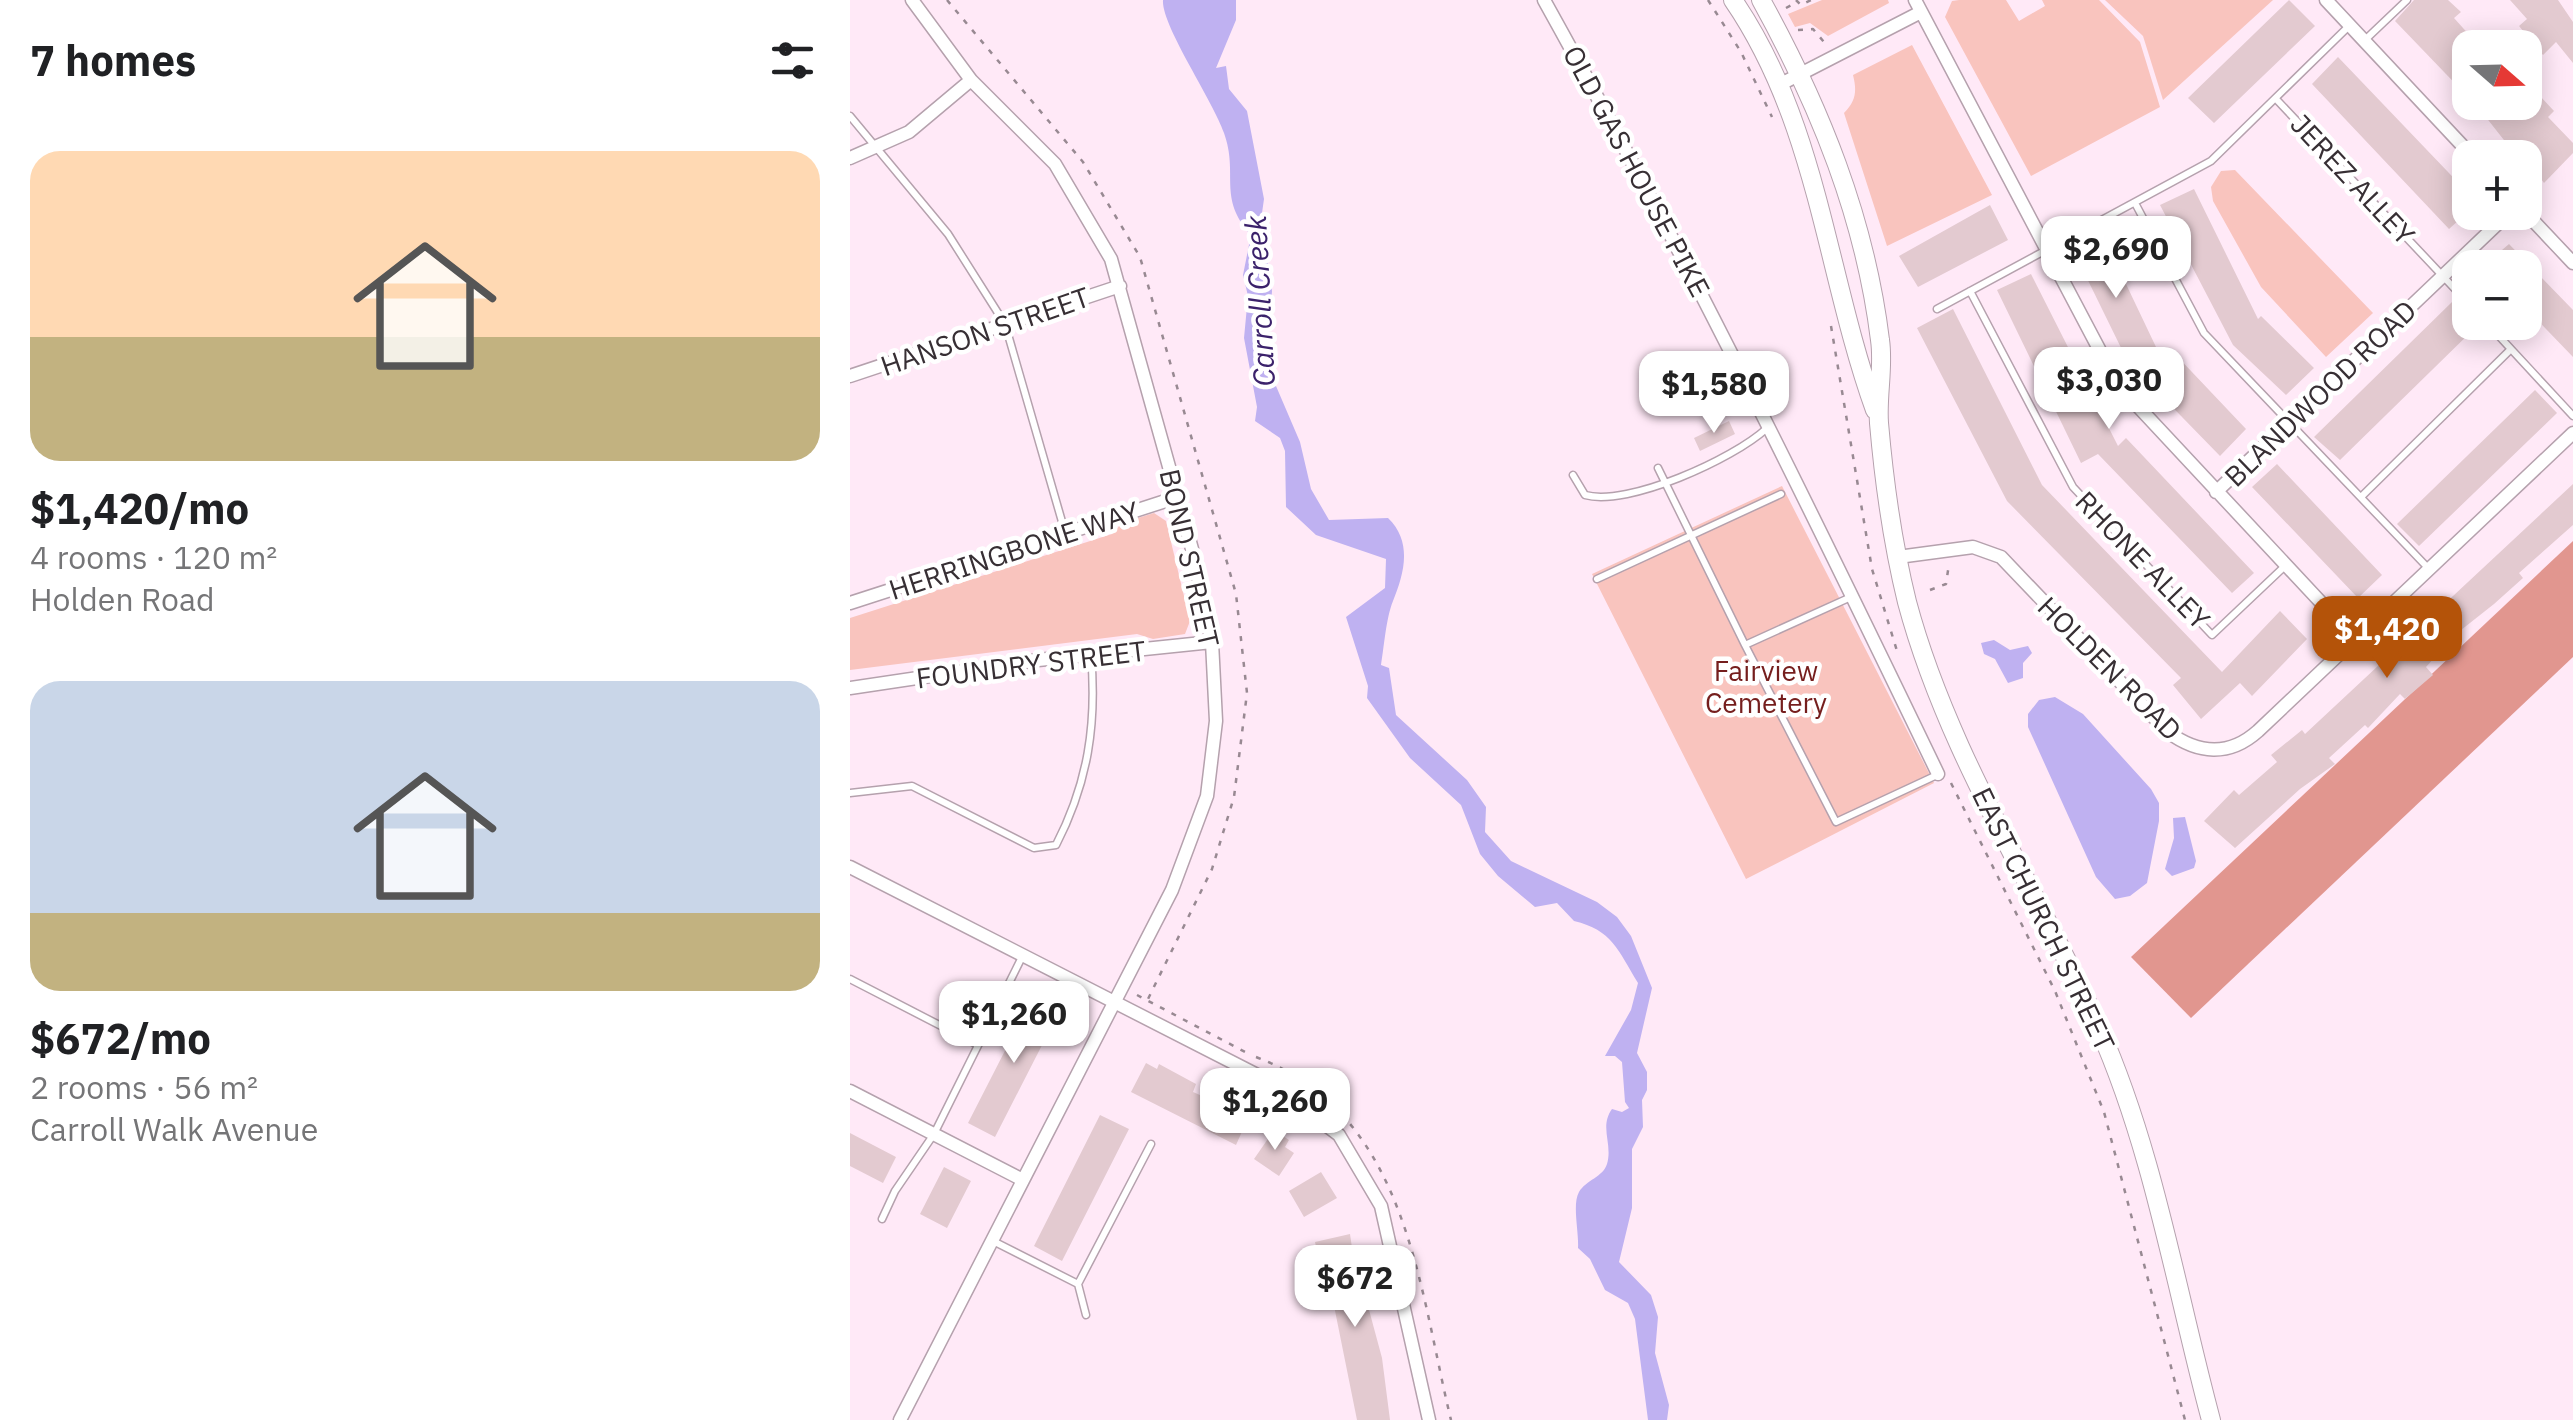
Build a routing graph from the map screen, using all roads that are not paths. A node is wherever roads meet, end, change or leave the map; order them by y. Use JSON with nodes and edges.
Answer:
{"nodes":[{"id":1,"x":912,"y":0,"type":"edge"},
{"id":2,"x":1544,"y":0,"type":"edge"},
{"id":3,"x":1733,"y":0,"type":"edge"},
{"id":4,"x":1761,"y":0,"type":"edge"},
{"id":5,"x":2326,"y":0,"type":"edge"},
{"id":6,"x":2407,"y":0,"type":"edge"},
{"id":7,"x":1918,"y":6,"type":"edge"},
{"id":8,"x":2350,"y":25,"type":"junction"},
{"id":9,"x":2365,"y":40,"type":"junction"},
{"id":10,"x":1802,"y":74,"type":"junction"},
{"id":11,"x":971,"y":80,"type":"junction"},
{"id":12,"x":1779,"y":85,"type":"junction"},
{"id":13,"x":2276,"y":98,"type":"junction"},
{"id":14,"x":850,"y":116,"type":"edge"},
{"id":15,"x":2457,"y":140,"type":"edge"},
{"id":16,"x":874,"y":149,"type":"junction"},
{"id":17,"x":850,"y":158,"type":"edge"},
{"id":18,"x":2135,"y":203,"type":"junction"},
{"id":19,"x":2491,"y":230,"type":"edge"},
{"id":20,"x":2542,"y":230,"type":"edge"},
{"id":21,"x":2049,"y":249,"type":"junction"},
{"id":22,"x":2573,"y":263,"type":"edge"},
{"id":23,"x":2444,"y":275,"type":"junction"},
{"id":24,"x":2452,"y":284,"type":"edge"},
{"id":25,"x":1120,"y":286,"type":"junction"},
{"id":26,"x":1970,"y":291,"type":"junction"},
{"id":27,"x":1937,"y":308,"type":"dead end"},
{"id":28,"x":1005,"y":324,"type":"junction"},
{"id":29,"x":2501,"y":340,"type":"edge"},
{"id":30,"x":2510,"y":350,"type":"junction"},
{"id":31,"x":850,"y":376,"type":"edge"},
{"id":32,"x":2573,"y":416,"type":"edge"},
{"id":33,"x":1879,"y":420,"type":"junction"},
{"id":34,"x":2289,"y":423,"type":"junction"},
{"id":35,"x":1771,"y":424,"type":"junction"},
{"id":36,"x":2573,"y":433,"type":"edge"},
{"id":37,"x":1658,"y":468,"type":"dead end"},
{"id":38,"x":1573,"y":475,"type":"dead end"},
{"id":39,"x":1666,"y":483,"type":"junction"},
{"id":40,"x":2216,"y":492,"type":"junction"},
{"id":41,"x":1781,"y":494,"type":"dead end"},
{"id":42,"x":1178,"y":497,"type":"junction"},
{"id":43,"x":2360,"y":497,"type":"junction"},
{"id":44,"x":1065,"y":533,"type":"junction"},
{"id":45,"x":1692,"y":536,"type":"junction"},
{"id":46,"x":1898,"y":557,"type":"junction"},
{"id":47,"x":2286,"y":565,"type":"junction"},
{"id":48,"x":2430,"y":570,"type":"junction"},
{"id":49,"x":1598,"y":579,"type":"dead end"},
{"id":50,"x":1852,"y":596,"type":"junction"},
{"id":51,"x":850,"y":603,"type":"edge"},
{"id":52,"x":2356,"y":640,"type":"junction"},
{"id":53,"x":1212,"y":642,"type":"junction"},
{"id":54,"x":1745,"y":645,"type":"junction"},
{"id":55,"x":1090,"y":654,"type":"junction"},
{"id":56,"x":850,"y":688,"type":"edge"},
{"id":57,"x":1938,"y":774,"type":"joint"},
{"id":58,"x":850,"y":793,"type":"edge"},
{"id":59,"x":850,"y":867,"type":"edge"},
{"id":60,"x":1022,"y":956,"type":"junction"},
{"id":61,"x":850,"y":978,"type":"edge"},
{"id":62,"x":1114,"y":1003,"type":"junction"},
{"id":63,"x":978,"y":1045,"type":"junction"},
{"id":64,"x":850,"y":1090,"type":"edge"},
{"id":65,"x":934,"y":1134,"type":"junction"},
{"id":66,"x":1152,"y":1144,"type":"dead end"},
{"id":67,"x":1024,"y":1180,"type":"junction"},
{"id":68,"x":882,"y":1219,"type":"dead end"},
{"id":69,"x":992,"y":1240,"type":"junction"},
{"id":70,"x":1078,"y":1284,"type":"junction"},
{"id":71,"x":1086,"y":1315,"type":"dead end"},
{"id":72,"x":900,"y":1420,"type":"edge"},
{"id":73,"x":1429,"y":1420,"type":"edge"},
{"id":74,"x":2211,"y":1420,"type":"edge"}],
"edges":[{"from":1,"to":11,"type":"street","name":"BOND STREET"},
{"from":2,"to":35,"type":"street","name":"OLD GAS HOUSE PIKE"},
{"from":3,"to":12,"type":"main road","name":"EAST CHURCH STREET"},
{"from":4,"to":10,"type":"main road","name":"EAST CHURCH STREET"},
{"from":5,"to":8,"type":"street"},
{"from":6,"to":9,"type":"lane"},
{"from":7,"to":10,"type":"street"},
{"from":7,"to":21,"type":"street"},
{"from":8,"to":9,"type":"street"},
{"from":8,"to":13,"type":"lane"},
{"from":9,"to":15,"type":"street"},
{"from":10,"to":12,"type":"street"},
{"from":10,"to":33,"type":"main road","name":"EAST CHURCH STREET"},
{"from":11,"to":16,"type":"street"},
{"from":11,"to":25,"type":"street","name":"BOND STREET"},
{"from":12,"to":33,"type":"main road","name":"EAST CHURCH STREET"},
{"from":13,"to":18,"type":"lane"},
{"from":13,"to":23,"type":"lane","name":"JEREZ ALLEY"},
{"from":14,"to":16,"type":"lane"},
{"from":16,"to":17,"type":"street"},
{"from":16,"to":28,"type":"lane"},
{"from":18,"to":21,"type":"lane"},
{"from":18,"to":34,"type":"lane"},
{"from":19,"to":23,"type":"street","name":"BLANDWOOD ROAD"},
{"from":20,"to":22,"type":"street"},
{"from":21,"to":26,"type":"lane"},
{"from":21,"to":40,"type":"street"},
{"from":23,"to":24,"type":"lane","name":"JEREZ ALLEY"},
{"from":23,"to":34,"type":"street","name":"BLANDWOOD ROAD"},
{"from":25,"to":28,"type":"street","name":"HANSON STREET"},
{"from":25,"to":42,"type":"street","name":"BOND STREET"},
{"from":26,"to":27,"type":"lane"},
{"from":26,"to":47,"type":"lane","name":"RHONE ALLEY"},
{"from":28,"to":31,"type":"street","name":"HANSON STREET"},
{"from":28,"to":44,"type":"lane"},
{"from":29,"to":30,"type":"lane"},
{"from":30,"to":32,"type":"lane"},
{"from":30,"to":43,"type":"lane"},
{"from":33,"to":46,"type":"main road","name":"EAST CHURCH STREET"},
{"from":34,"to":40,"type":"street","name":"BLANDWOOD ROAD"},
{"from":34,"to":43,"type":"lane"},
{"from":35,"to":39,"type":"lane"},
{"from":35,"to":50,"type":"street","name":"OLD GAS HOUSE PIKE"},
{"from":36,"to":48,"type":"street","name":"HOLDEN ROAD"},
{"from":37,"to":39,"type":"lane"},
{"from":38,"to":39,"type":"lane"},
{"from":39,"to":45,"type":"lane"},
{"from":40,"to":47,"type":"street"},
{"from":41,"to":45,"type":"lane"},
{"from":42,"to":44,"type":"street","name":"HERRINGBONE WAY"},
{"from":42,"to":53,"type":"street","name":"BOND STREET"},
{"from":43,"to":48,"type":"lane"},
{"from":44,"to":51,"type":"street","name":"HERRINGBONE WAY"},
{"from":45,"to":49,"type":"lane"},
{"from":45,"to":54,"type":"lane"},
{"from":46,"to":52,"type":"street","name":"HOLDEN ROAD"},
{"from":46,"to":74,"type":"main road","name":"EAST CHURCH STREET"},
{"from":47,"to":52,"type":"street"},
{"from":48,"to":52,"type":"street","name":"HOLDEN ROAD"},
{"from":50,"to":54,"type":"lane"},
{"from":50,"to":57,"type":"street","name":"OLD GAS HOUSE PIKE"},
{"from":53,"to":55,"type":"street","name":"FOUNDRY STREET"},
{"from":53,"to":62,"type":"street","name":"BOND STREET"},
{"from":54,"to":57,"type":"lane"},
{"from":55,"to":56,"type":"street","name":"FOUNDRY STREET"},
{"from":55,"to":58,"type":"lane"},
{"from":59,"to":60,"type":"street"},
{"from":60,"to":62,"type":"street"},
{"from":60,"to":63,"type":"lane"},
{"from":61,"to":63,"type":"lane"},
{"from":62,"to":67,"type":"street","name":"BOND STREET"},
{"from":62,"to":73,"type":"street"},
{"from":63,"to":65,"type":"lane"},
{"from":64,"to":65,"type":"street"},
{"from":65,"to":67,"type":"street"},
{"from":65,"to":68,"type":"lane"},
{"from":66,"to":70,"type":"lane"},
{"from":67,"to":69,"type":"street","name":"BOND STREET"},
{"from":69,"to":70,"type":"lane"},
{"from":69,"to":72,"type":"street","name":"BOND STREET"},
{"from":70,"to":71,"type":"lane"}]}
